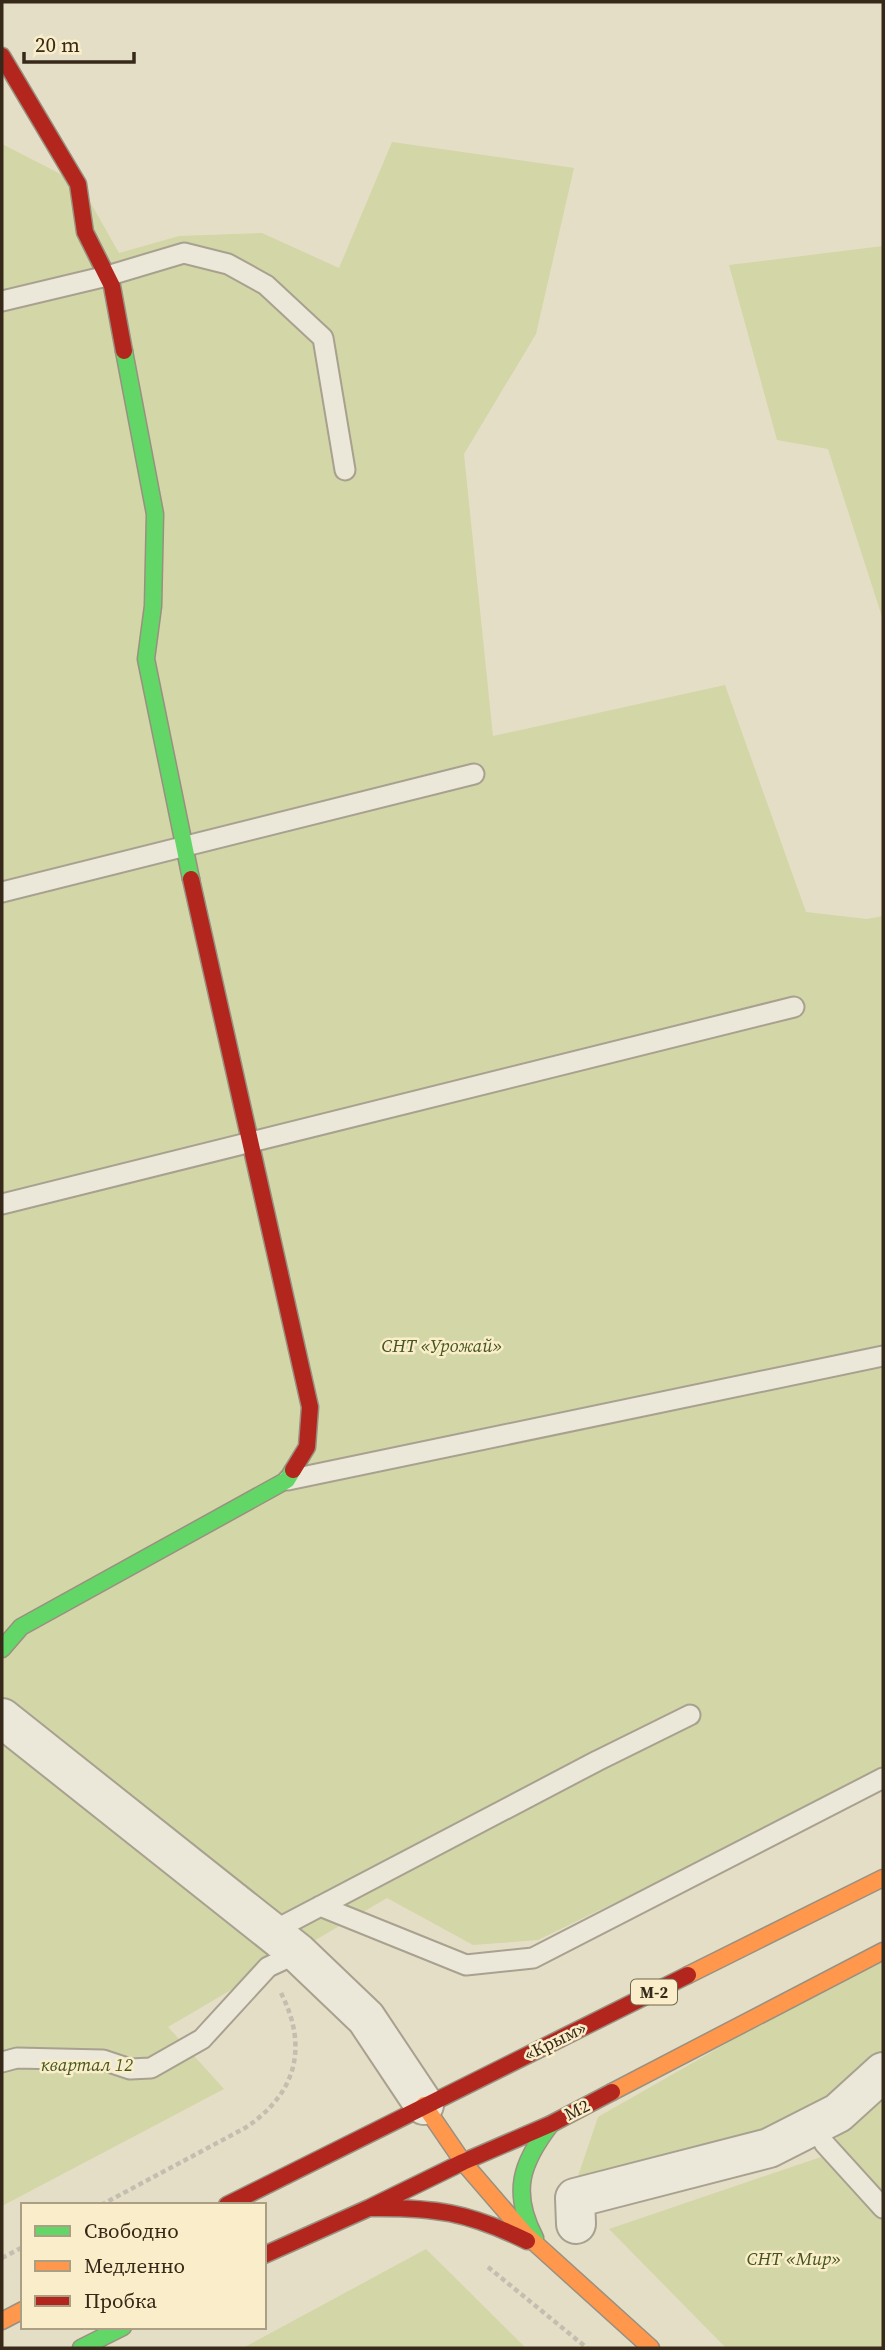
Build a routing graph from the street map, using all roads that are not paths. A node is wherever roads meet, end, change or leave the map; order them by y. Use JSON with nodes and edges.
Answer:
{"nodes":[{"id":1,"x":2,"y":57,"type":"edge"},
{"id":2,"x":107,"y":276,"type":"junction"},
{"id":3,"x":2,"y":301,"type":"edge"},
{"id":4,"x":345,"y":470,"type":"dead end"},
{"id":5,"x":474,"y":774,"type":"dead end"},
{"id":6,"x":184,"y":846,"type":"junction"},
{"id":7,"x":2,"y":892,"type":"edge"},
{"id":8,"x":794,"y":1007,"type":"dead end"},
{"id":9,"x":250,"y":1141,"type":"junction"},
{"id":10,"x":2,"y":1204,"type":"edge"},
{"id":11,"x":883,"y":1356,"type":"edge"},
{"id":12,"x":287,"y":1480,"type":"junction"},
{"id":13,"x":2,"y":1649,"type":"edge"},
{"id":14,"x":690,"y":1715,"type":"dead end"},
{"id":15,"x":2,"y":1718,"type":"edge"},
{"id":16,"x":883,"y":1778,"type":"edge"},
{"id":17,"x":883,"y":1878,"type":"edge"},
{"id":18,"x":320,"y":1906,"type":"junction"},
{"id":19,"x":279,"y":1951,"type":"junction"},
{"id":20,"x":883,"y":1951,"type":"edge"},
{"id":21,"x":2,"y":2062,"type":"edge"},
{"id":22,"x":883,"y":2072,"type":"edge"},
{"id":23,"x":424,"y":2105,"type":"junction"},
{"id":24,"x":551,"y":2124,"type":"junction"},
{"id":25,"x":824,"y":2143,"type":"dead end"},
{"id":26,"x":463,"y":2162,"type":"junction"},
{"id":27,"x":231,"y":2203,"type":"edge"},
{"id":28,"x":369,"y":2208,"type":"junction"},
{"id":29,"x":883,"y":2208,"type":"edge"},
{"id":30,"x":576,"y":2224,"type":"dead end"},
{"id":31,"x":541,"y":2248,"type":"junction"},
{"id":32,"x":266,"y":2254,"type":"edge"},
{"id":33,"x":21,"y":2311,"type":"edge"},
{"id":34,"x":2,"y":2321,"type":"edge"},
{"id":35,"x":118,"y":2329,"type":"edge"},
{"id":36,"x":81,"y":2348,"type":"edge"},
{"id":37,"x":650,"y":2348,"type":"edge"}],
"edges":[{"from":1,"to":2,"type":"main road"},
{"from":2,"to":3,"type":"lane"},
{"from":2,"to":4,"type":"lane"},
{"from":2,"to":6,"type":"main road"},
{"from":5,"to":6,"type":"lane"},
{"from":6,"to":7,"type":"lane"},
{"from":6,"to":9,"type":"main road"},
{"from":8,"to":9,"type":"lane"},
{"from":9,"to":10,"type":"lane"},
{"from":9,"to":12,"type":"main road"},
{"from":11,"to":12,"type":"lane"},
{"from":12,"to":13,"type":"main road"},
{"from":14,"to":18,"type":"lane"},
{"from":15,"to":19,"type":"street"},
{"from":16,"to":18,"type":"lane"},
{"from":17,"to":23,"type":"main road","name":"«Крым»","number":"М-2"},
{"from":18,"to":19,"type":"lane"},
{"from":19,"to":21,"type":"lane"},
{"from":19,"to":23,"type":"street"},
{"from":20,"to":24,"type":"main road","name":"М2"},
{"from":22,"to":30,"type":"street"},
{"from":23,"to":26,"type":"main road"},
{"from":23,"to":27,"type":"main road","name":"«Крым»","number":"М-2"},
{"from":24,"to":26,"type":"main road","name":"М2"},
{"from":24,"to":31,"type":"main road"},
{"from":25,"to":29,"type":"lane"},
{"from":26,"to":28,"type":"main road","name":"М2"},
{"from":26,"to":31,"type":"main road"},
{"from":28,"to":31,"type":"main road"},
{"from":28,"to":32,"type":"main road","name":"М2"},
{"from":31,"to":37,"type":"main road"},
{"from":33,"to":34,"type":"main road"},
{"from":35,"to":36,"type":"main road"}]}
